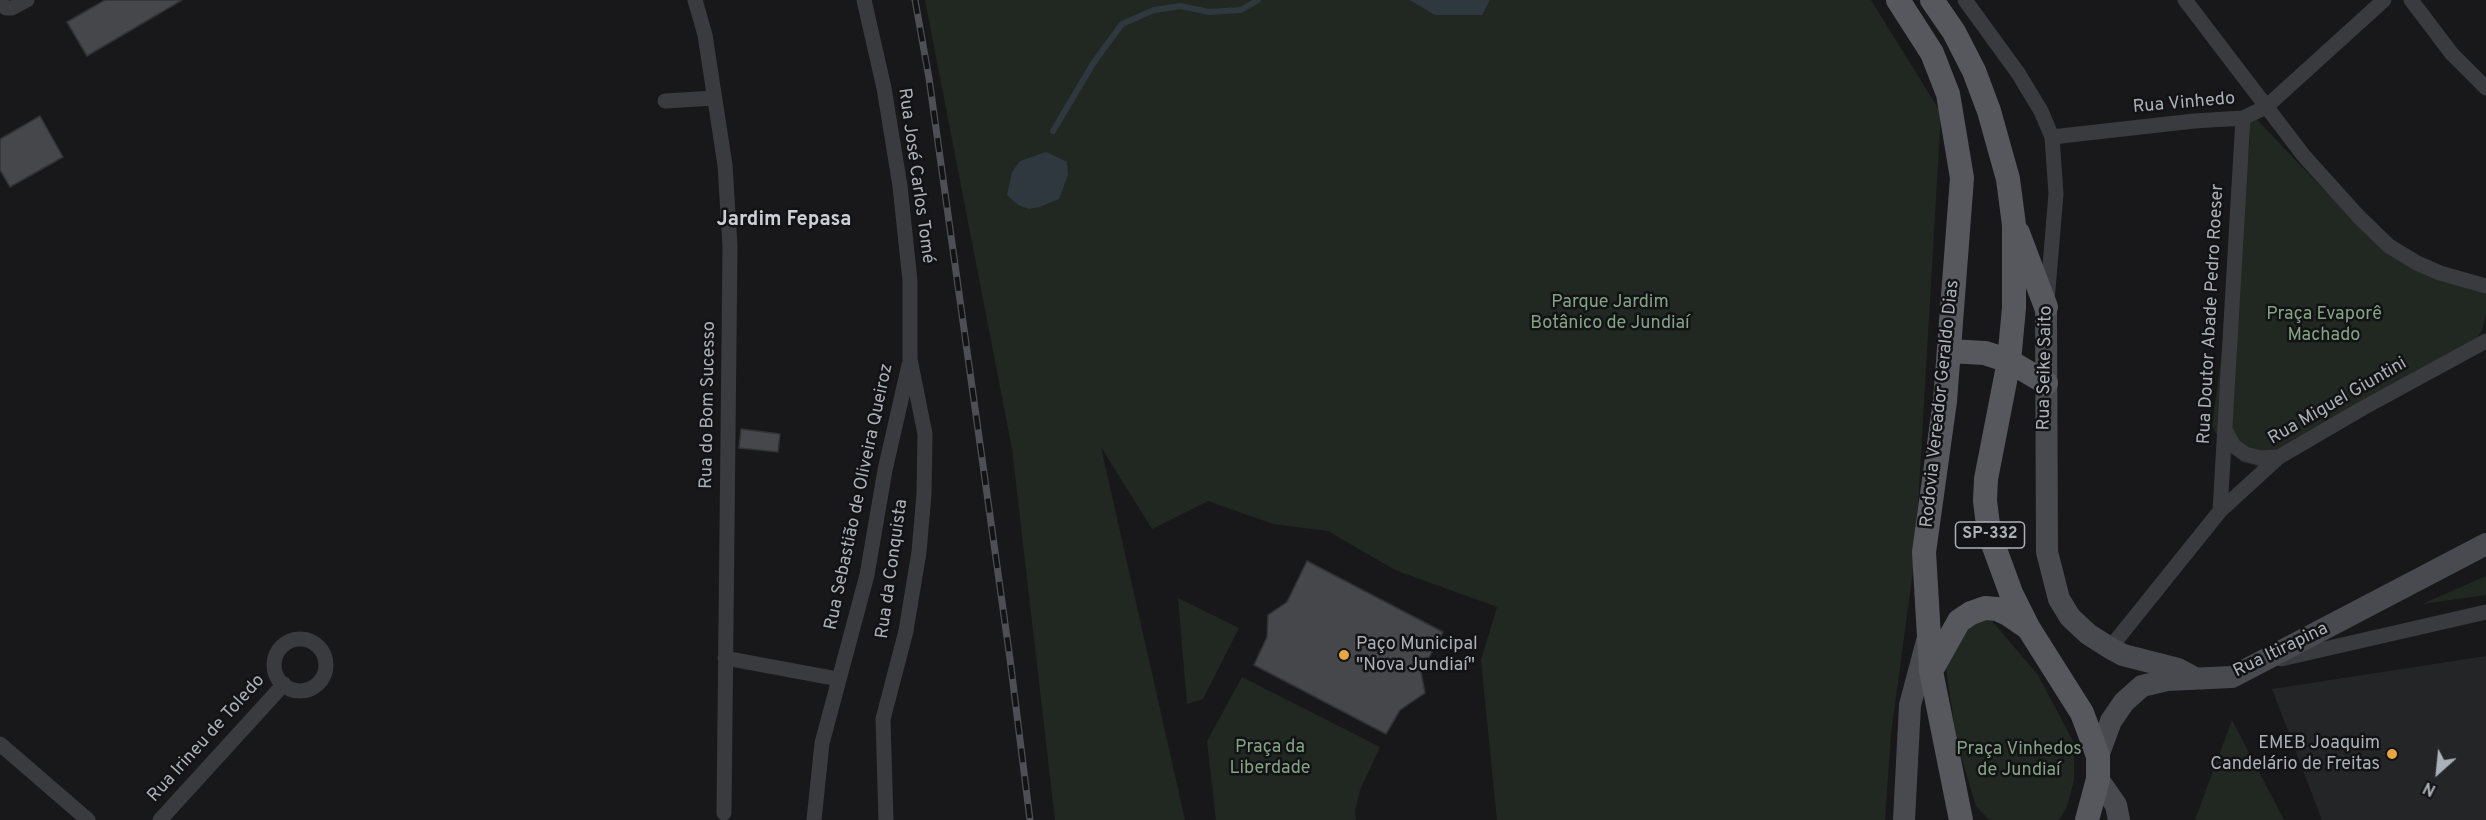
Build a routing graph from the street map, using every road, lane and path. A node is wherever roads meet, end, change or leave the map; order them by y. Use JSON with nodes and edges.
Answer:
{"nodes":[{"id":1,"x":27,"y":0,"type":"edge"},
{"id":2,"x":695,"y":0,"type":"edge"},
{"id":3,"x":864,"y":0,"type":"edge"},
{"id":4,"x":1898,"y":0,"type":"edge"},
{"id":5,"x":1932,"y":0,"type":"edge"},
{"id":6,"x":1965,"y":0,"type":"edge"},
{"id":7,"x":2185,"y":0,"type":"edge"},
{"id":8,"x":2384,"y":0,"type":"edge"},
{"id":9,"x":2411,"y":0,"type":"edge"},
{"id":10,"x":0,"y":2,"type":"edge"},
{"id":11,"x":2486,"y":88,"type":"edge"},
{"id":12,"x":714,"y":98,"type":"junction"},
{"id":13,"x":665,"y":101,"type":"dead end"},
{"id":14,"x":2266,"y":107,"type":"junction"},
{"id":15,"x":2243,"y":118,"type":"junction"},
{"id":16,"x":2052,"y":137,"type":"junction"},
{"id":17,"x":2014,"y":225,"type":"junction"},
{"id":18,"x":2486,"y":286,"type":"edge"},
{"id":19,"x":2046,"y":307,"type":"junction"},
{"id":20,"x":2486,"y":341,"type":"edge"},
{"id":21,"x":1948,"y":351,"type":"junction"},
{"id":22,"x":910,"y":359,"type":"junction"},
{"id":23,"x":2009,"y":361,"type":"junction"},
{"id":24,"x":2046,"y":384,"type":"junction"},
{"id":25,"x":2225,"y":430,"type":"junction"},
{"id":26,"x":2279,"y":457,"type":"junction"},
{"id":27,"x":2220,"y":511,"type":"junction"},
{"id":28,"x":2486,"y":544,"type":"edge"},
{"id":29,"x":2486,"y":612,"type":"edge"},
{"id":30,"x":2029,"y":629,"type":"junction"},
{"id":31,"x":1928,"y":637,"type":"junction"},
{"id":32,"x":2116,"y":651,"type":"junction"},
{"id":33,"x":725,"y":658,"type":"junction"},
{"id":34,"x":2261,"y":663,"type":"junction"},
{"id":35,"x":1931,"y":671,"type":"junction"},
{"id":36,"x":2195,"y":678,"type":"junction"},
{"id":37,"x":838,"y":680,"type":"junction"},
{"id":38,"x":284,"y":684,"type":"dead end"},
{"id":39,"x":2142,"y":686,"type":"junction"},
{"id":40,"x":0,"y":744,"type":"edge"},
{"id":41,"x":2098,"y":767,"type":"junction"},
{"id":42,"x":724,"y":813,"type":"dead end"},
{"id":43,"x":88,"y":820,"type":"edge"},
{"id":44,"x":160,"y":820,"type":"edge"},
{"id":45,"x":814,"y":820,"type":"edge"},
{"id":46,"x":886,"y":820,"type":"edge"},
{"id":47,"x":1904,"y":820,"type":"edge"},
{"id":48,"x":1961,"y":820,"type":"edge"},
{"id":49,"x":2087,"y":820,"type":"edge"},
{"id":50,"x":2119,"y":820,"type":"edge"}],
"edges":[{"from":1,"to":10,"type":"street"},
{"from":2,"to":12,"type":"street","name":"Rua do Bom Sucesso"},
{"from":3,"to":22,"type":"street","name":"Rua José Carlos Tomé"},
{"from":4,"to":21,"type":"main road","name":"Rodovia Vereador Geraldo Dias","number":"SP-332"},
{"from":5,"to":17,"type":"main road","number":"SP-332"},
{"from":6,"to":16,"type":"street","name":"Rua Seike Saito"},
{"from":7,"to":14,"type":"street"},
{"from":8,"to":14,"type":"street","name":"Rua Vinhedo"},
{"from":9,"to":11,"type":"street"},
{"from":12,"to":13,"type":"street"},
{"from":12,"to":33,"type":"street","name":"Rua do Bom Sucesso"},
{"from":14,"to":15,"type":"street","name":"Rua Vinhedo"},
{"from":14,"to":18,"type":"street"},
{"from":15,"to":16,"type":"street","name":"Rua Vinhedo"},
{"from":15,"to":25,"type":"street","name":"Rua Doutor Abade Pedro Roeser"},
{"from":16,"to":19,"type":"street","name":"Rua Seike Saito"},
{"from":17,"to":19,"type":"main road"},
{"from":17,"to":23,"type":"main road","number":"SP-332"},
{"from":19,"to":24,"type":"main road","name":"Rua Seike Saito"},
{"from":20,"to":26,"type":"street","name":"Rua Miguel Giuntini"},
{"from":21,"to":23,"type":"main road"},
{"from":21,"to":31,"type":"main road","name":"Rodovia Vereador Geraldo Dias","number":"SP-332"},
{"from":22,"to":37,"type":"street","name":"Rua Sebastião de Oliveira Queiroz"},
{"from":22,"to":46,"type":"street","name":"Rua da Conquista"},
{"from":23,"to":24,"type":"main road"},
{"from":23,"to":30,"type":"main road","number":"SP-332"},
{"from":24,"to":32,"type":"main road","name":"Rua Seike Saito"},
{"from":25,"to":26,"type":"street"},
{"from":25,"to":27,"type":"street","name":"Rua Doutor Abade Pedro Roeser"},
{"from":26,"to":27,"type":"street","name":"Rua Miguel Giuntini"},
{"from":27,"to":32,"type":"street","name":"Rua Miguel Giuntini"},
{"from":28,"to":34,"type":"main road","name":"Rua Itirapina"},
{"from":29,"to":34,"type":"street"},
{"from":30,"to":35,"type":"main road"},
{"from":30,"to":41,"type":"main road","number":"SP-332"},
{"from":31,"to":35,"type":"main road","name":"Rodovia Vereador Geraldo Dias","number":"SP-332"},
{"from":31,"to":47,"type":"main road"},
{"from":32,"to":36,"type":"main road","name":"Rua Seike Saito"},
{"from":32,"to":39,"type":"street"},
{"from":33,"to":37,"type":"street"},
{"from":33,"to":42,"type":"street","name":"Rua do Bom Sucesso"},
{"from":34,"to":36,"type":"main road","name":"Rua Itirapina"},
{"from":35,"to":48,"type":"main road","name":"Rodovia Vereador Geraldo Dias","number":"SP-332"},
{"from":36,"to":39,"type":"main road","name":"Rua Itirapina"},
{"from":37,"to":45,"type":"street","name":"Rua Sebastião de Oliveira Queiroz"},
{"from":38,"to":44,"type":"street","name":"Rua Irineu de Toledo"},
{"from":39,"to":41,"type":"main road"},
{"from":40,"to":43,"type":"street"},
{"from":41,"to":49,"type":"main road"},
{"from":41,"to":50,"type":"main road"}]}
